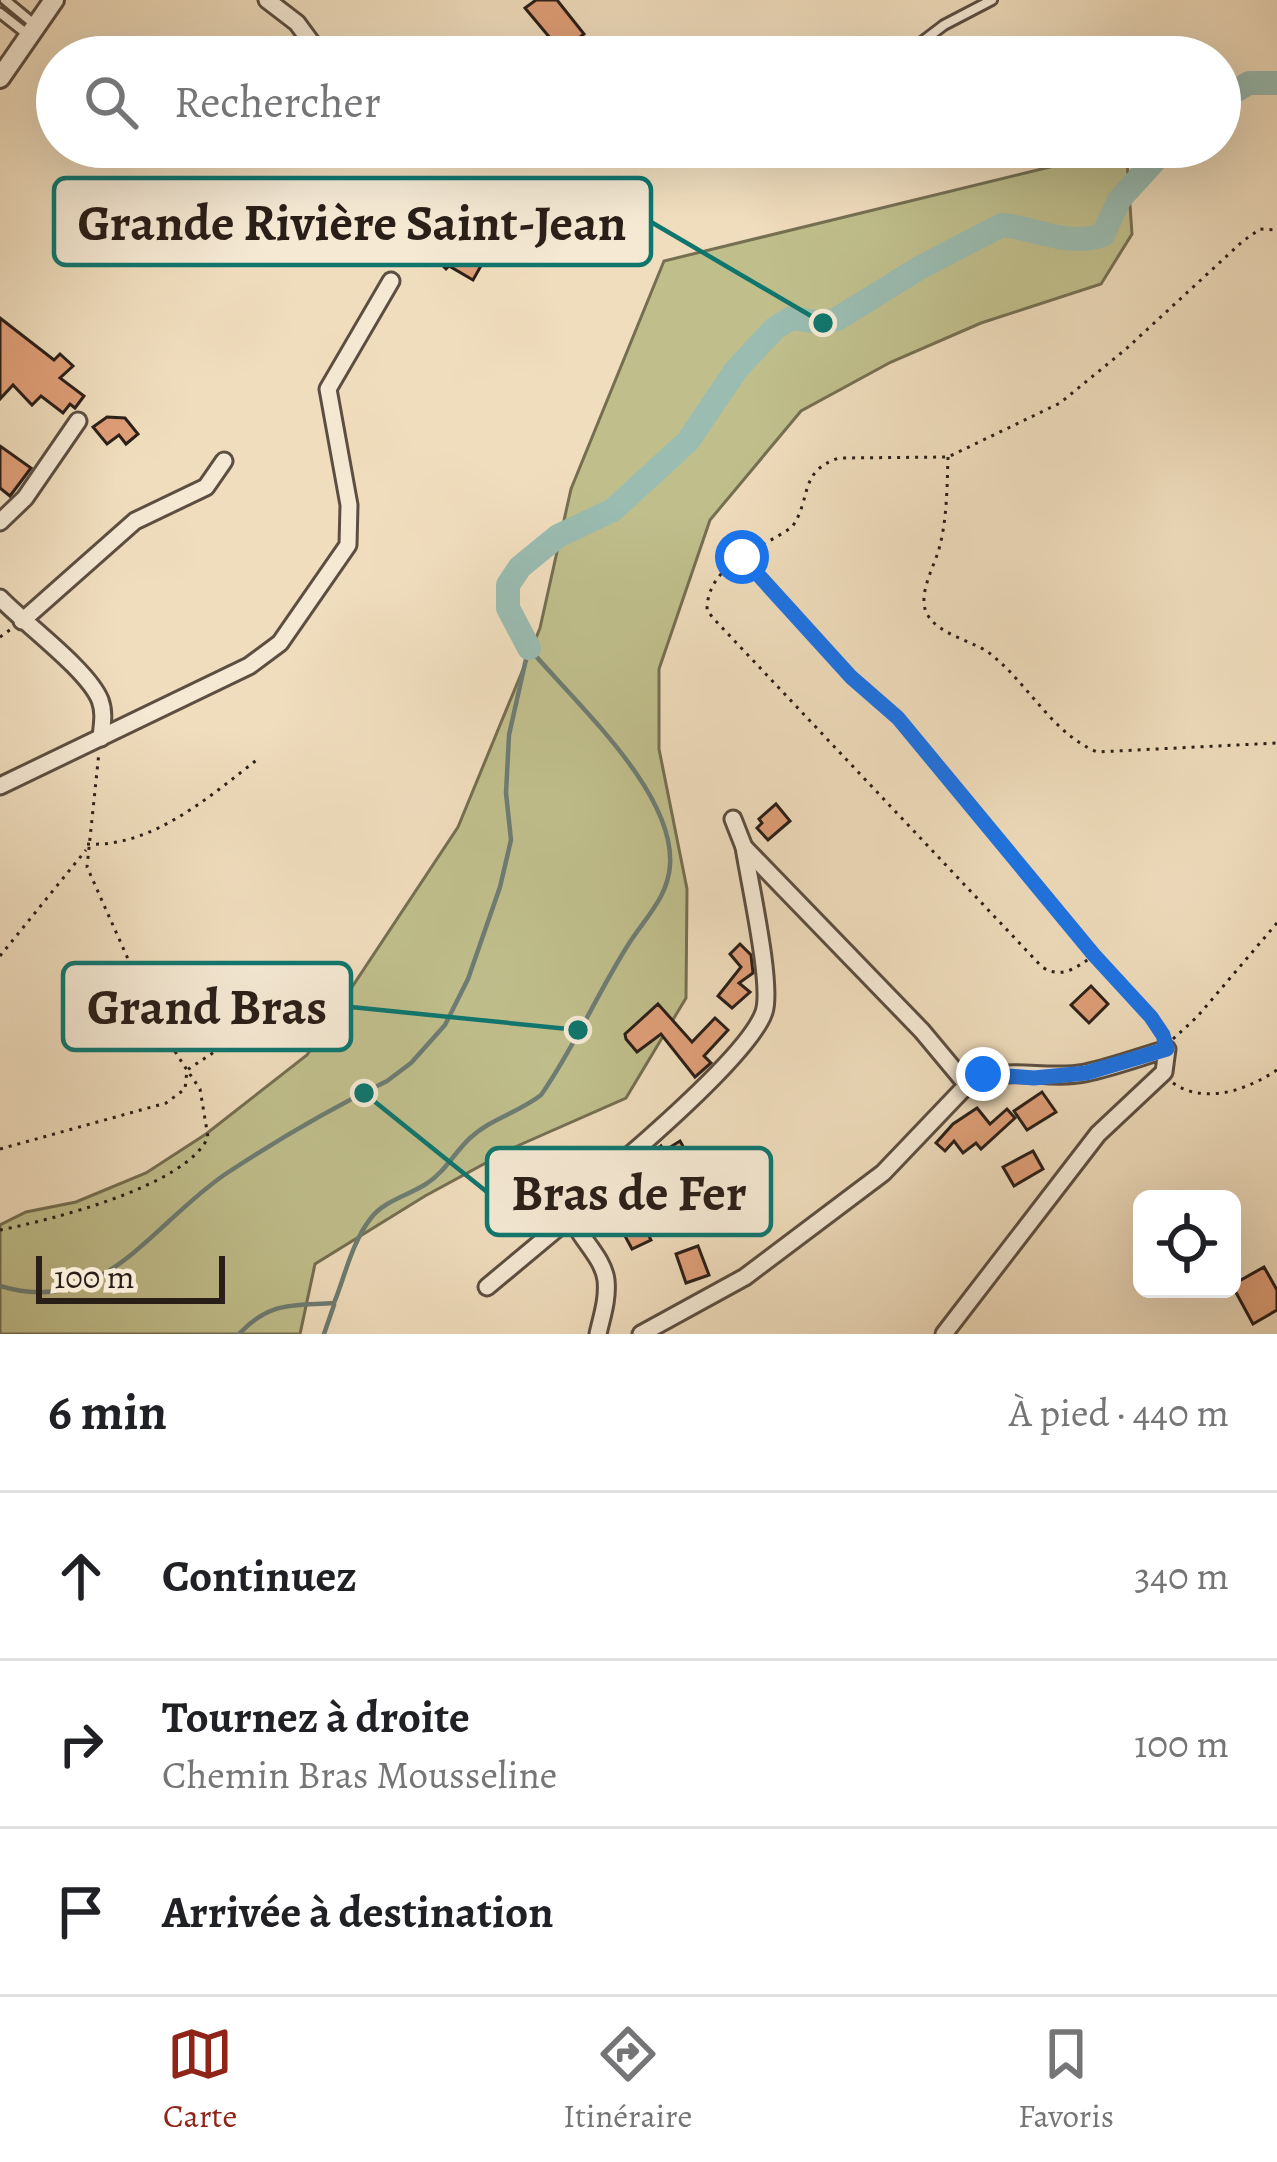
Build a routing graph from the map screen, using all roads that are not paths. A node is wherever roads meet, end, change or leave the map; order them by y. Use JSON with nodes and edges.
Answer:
{"nodes":[{"id":1,"x":5,"y":0,"type":"edge"},
{"id":2,"x":54,"y":0,"type":"edge"},
{"id":3,"x":267,"y":0,"type":"edge"},
{"id":4,"x":992,"y":0,"type":"edge"},
{"id":5,"x":0,"y":13,"type":"edge"},
{"id":6,"x":32,"y":30,"type":"junction"},
{"id":7,"x":307,"y":36,"type":"edge"},
{"id":8,"x":930,"y":36,"type":"edge"},
{"id":9,"x":0,"y":78,"type":"edge"},
{"id":10,"x":391,"y":281,"type":"dead end"},
{"id":11,"x":78,"y":422,"type":"dead end"},
{"id":12,"x":224,"y":460,"type":"dead end"},
{"id":13,"x":0,"y":522,"type":"edge"},
{"id":14,"x":0,"y":598,"type":"edge"},
{"id":15,"x":22,"y":621,"type":"junction"},
{"id":16,"x":100,"y":738,"type":"junction"},
{"id":17,"x":0,"y":786,"type":"edge"},
{"id":18,"x":733,"y":820,"type":"dead end"},
{"id":19,"x":744,"y":847,"type":"junction"},
{"id":20,"x":967,"y":1085,"type":"junction"},
{"id":21,"x":571,"y":1217,"type":"junction"},
{"id":22,"x":487,"y":1287,"type":"dead end"},
{"id":23,"x":598,"y":1334,"type":"edge"},
{"id":24,"x":641,"y":1334,"type":"edge"},
{"id":25,"x":944,"y":1334,"type":"edge"}],
"edges":[{"from":1,"to":6,"type":"lane"},
{"from":2,"to":6,"type":"street"},
{"from":3,"to":7,"type":"street"},
{"from":4,"to":8,"type":"lane"},
{"from":5,"to":6,"type":"lane"},
{"from":6,"to":9,"type":"street"},
{"from":10,"to":16,"type":"street"},
{"from":11,"to":13,"type":"street"},
{"from":12,"to":15,"type":"street"},
{"from":14,"to":15,"type":"street"},
{"from":15,"to":16,"type":"street"},
{"from":16,"to":17,"type":"street"},
{"from":18,"to":19,"type":"street"},
{"from":19,"to":20,"type":"street"},
{"from":19,"to":21,"type":"street"},
{"from":20,"to":24,"type":"street"},
{"from":20,"to":25,"type":"street"},
{"from":21,"to":22,"type":"street"},
{"from":21,"to":23,"type":"street"}]}
